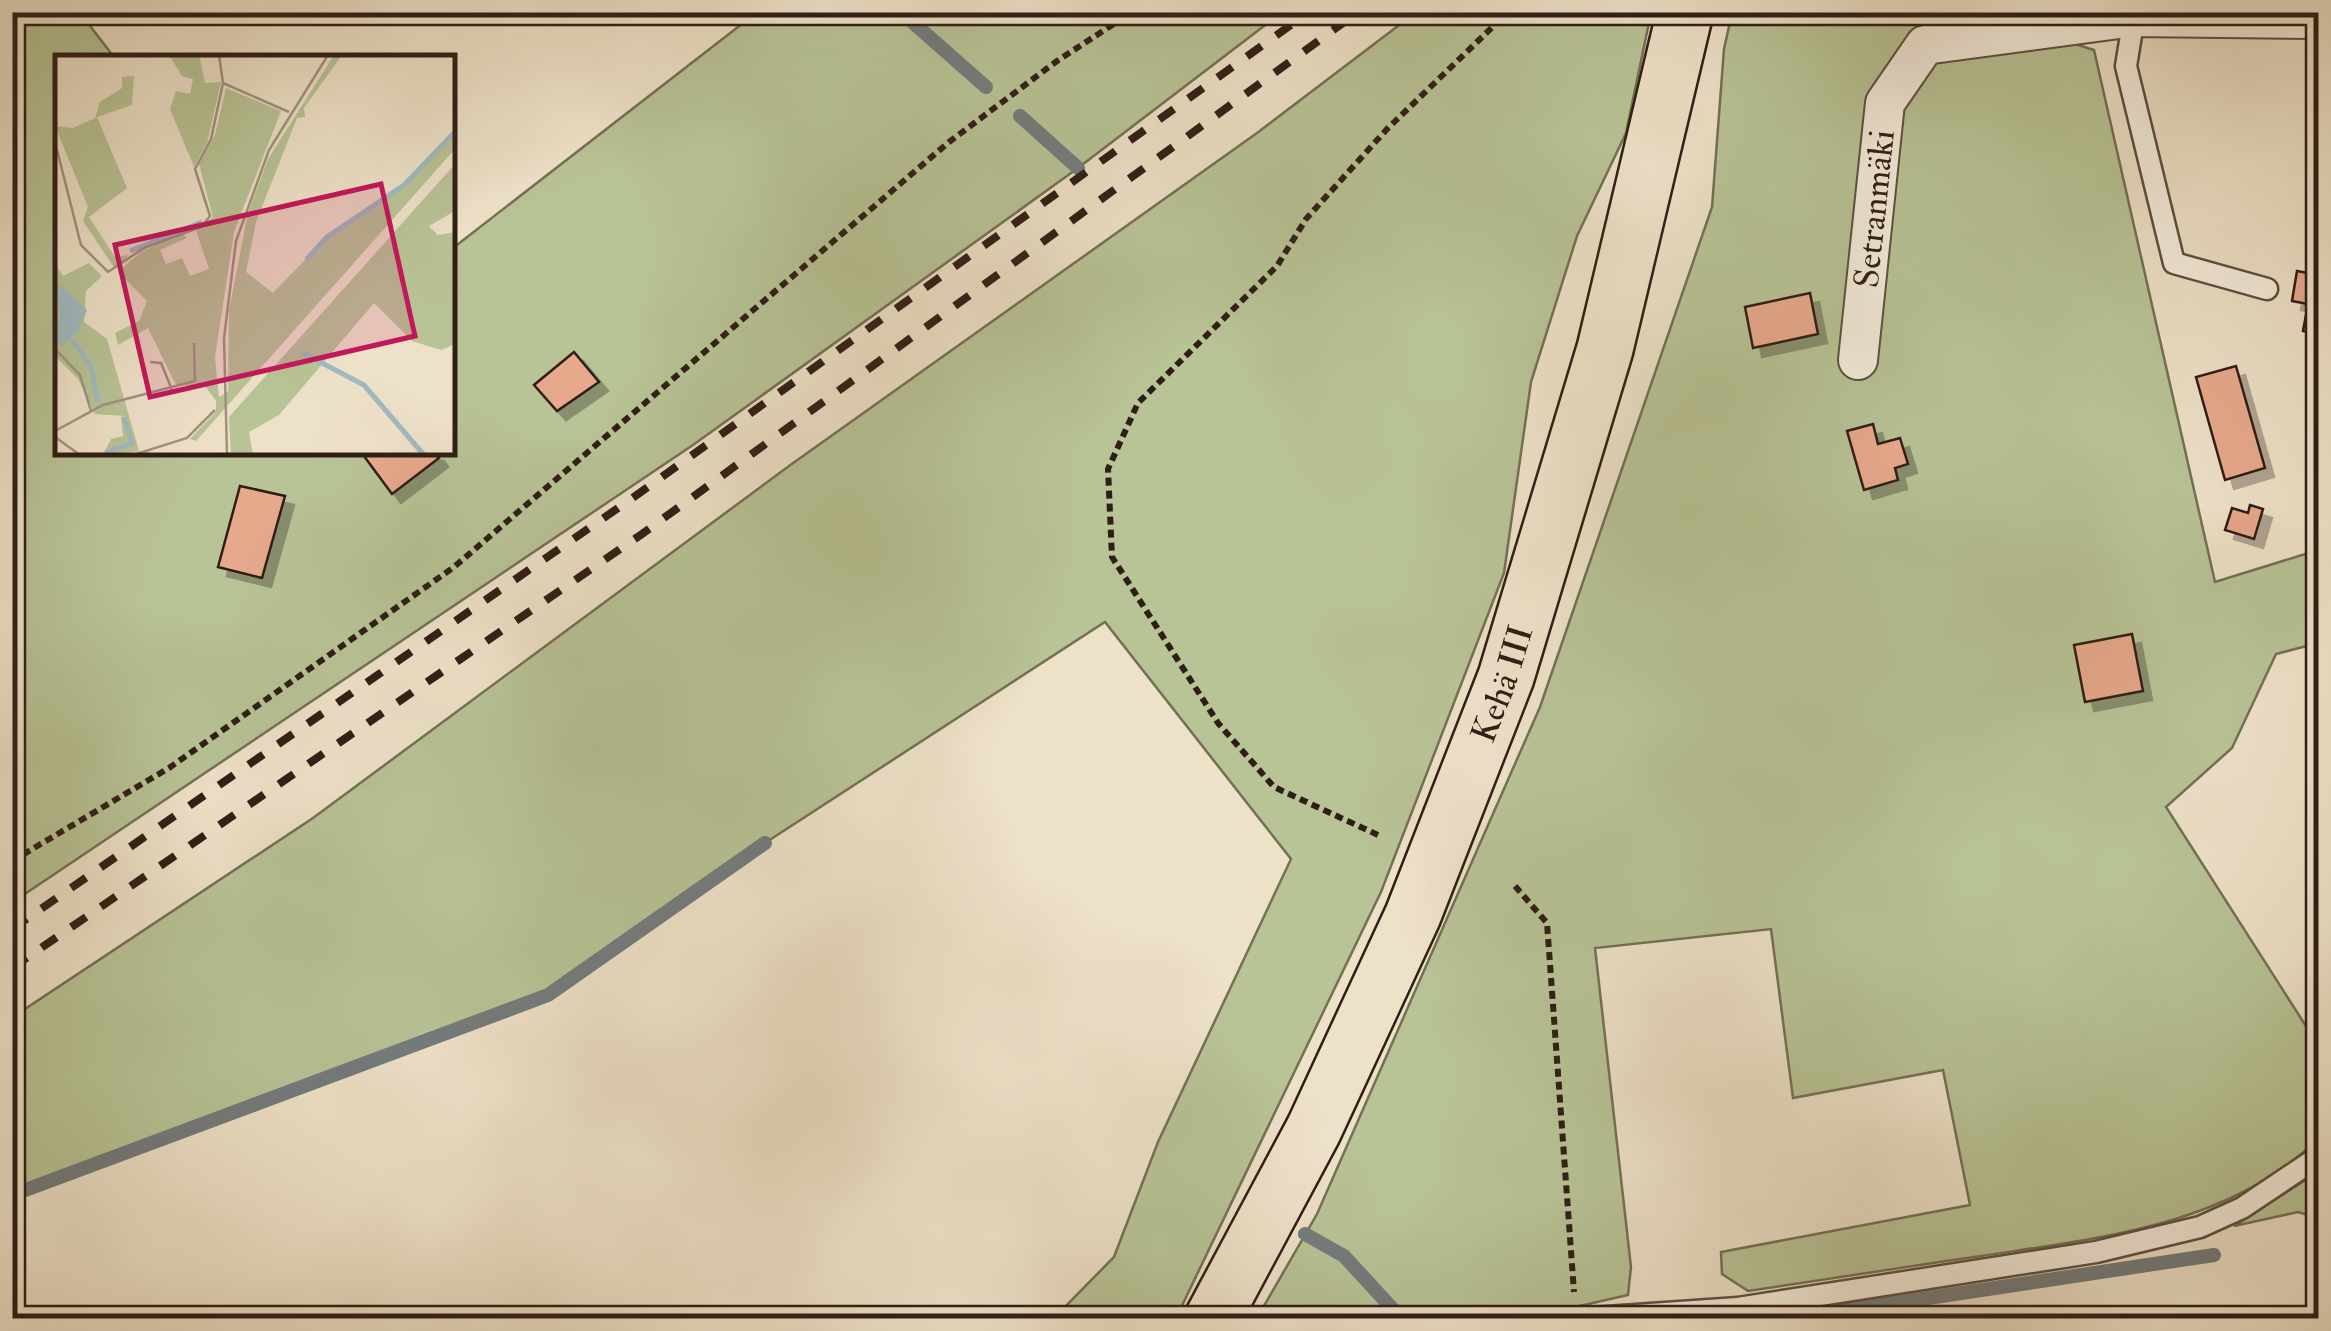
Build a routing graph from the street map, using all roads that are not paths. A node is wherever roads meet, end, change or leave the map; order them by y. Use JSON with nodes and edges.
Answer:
{"nodes":[{"id":1,"x":1686,"y":12,"type":"edge"},
{"id":2,"x":2134,"y":17,"type":"junction"},
{"id":3,"x":2318,"y":19,"type":"edge"},
{"id":4,"x":2267,"y":290,"type":"dead end"},
{"id":5,"x":1858,"y":360,"type":"dead end"},
{"id":6,"x":2318,"y":1156,"type":"edge"},
{"id":7,"x":1213,"y":1318,"type":"edge"},
{"id":8,"x":1592,"y":1318,"type":"edge"}],
"edges":[{"from":1,"to":7,"type":"highway","name":"Kehä III"},
{"from":2,"to":3,"type":"street","name":"Setranmäki"},
{"from":2,"to":4,"type":"lane"},
{"from":2,"to":5,"type":"street","name":"Setranmäki"},
{"from":6,"to":8,"type":"lane"}]}
